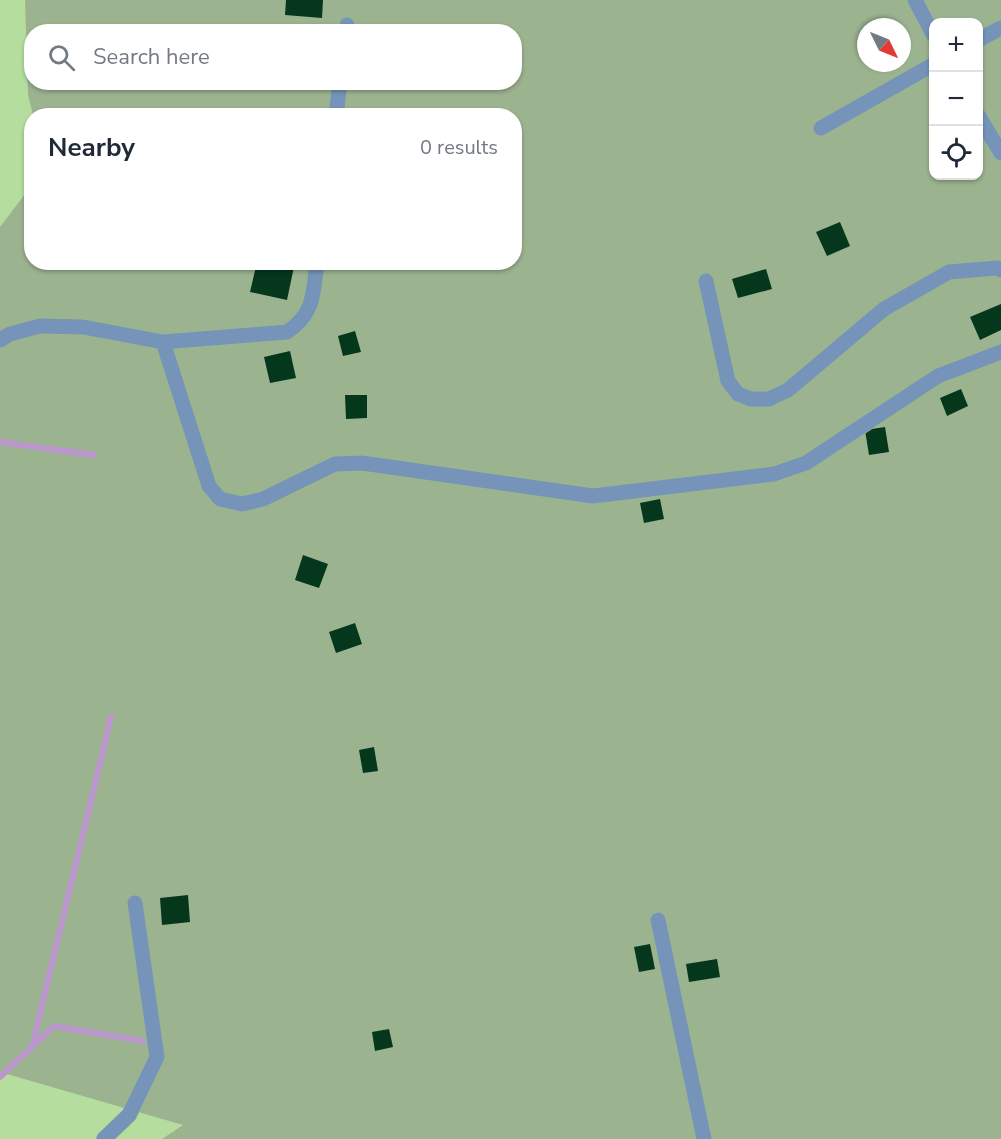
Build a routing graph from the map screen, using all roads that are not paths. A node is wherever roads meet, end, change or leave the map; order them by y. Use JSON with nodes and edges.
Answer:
{"nodes":[{"id":1,"x":915,"y":0,"type":"edge"},
{"id":2,"x":929,"y":28,"type":"edge"},
{"id":3,"x":1001,"y":28,"type":"edge"},
{"id":4,"x":983,"y":37,"type":"edge"},
{"id":5,"x":929,"y":66,"type":"edge"},
{"id":6,"x":339,"y":90,"type":"edge"},
{"id":7,"x":337,"y":108,"type":"edge"},
{"id":8,"x":983,"y":123,"type":"edge"},
{"id":9,"x":821,"y":128,"type":"dead end"},
{"id":10,"x":1001,"y":153,"type":"edge"},
{"id":11,"x":316,"y":270,"type":"edge"},
{"id":12,"x":1001,"y":270,"type":"edge"},
{"id":13,"x":705,"y":281,"type":"dead end"},
{"id":14,"x":0,"y":340,"type":"edge"},
{"id":15,"x":163,"y":342,"type":"junction"},
{"id":16,"x":1001,"y":352,"type":"edge"},
{"id":17,"x":135,"y":903,"type":"dead end"},
{"id":18,"x":658,"y":920,"type":"dead end"},
{"id":19,"x":104,"y":1139,"type":"edge"},
{"id":20,"x":704,"y":1139,"type":"edge"}],
"edges":[{"from":1,"to":2,"type":"street"},
{"from":3,"to":4,"type":"street"},
{"from":5,"to":9,"type":"street"},
{"from":6,"to":7,"type":"street"},
{"from":8,"to":10,"type":"street"},
{"from":11,"to":15,"type":"street"},
{"from":12,"to":13,"type":"street"},
{"from":14,"to":15,"type":"street"},
{"from":15,"to":16,"type":"street"},
{"from":17,"to":19,"type":"street"},
{"from":18,"to":20,"type":"street"}]}
